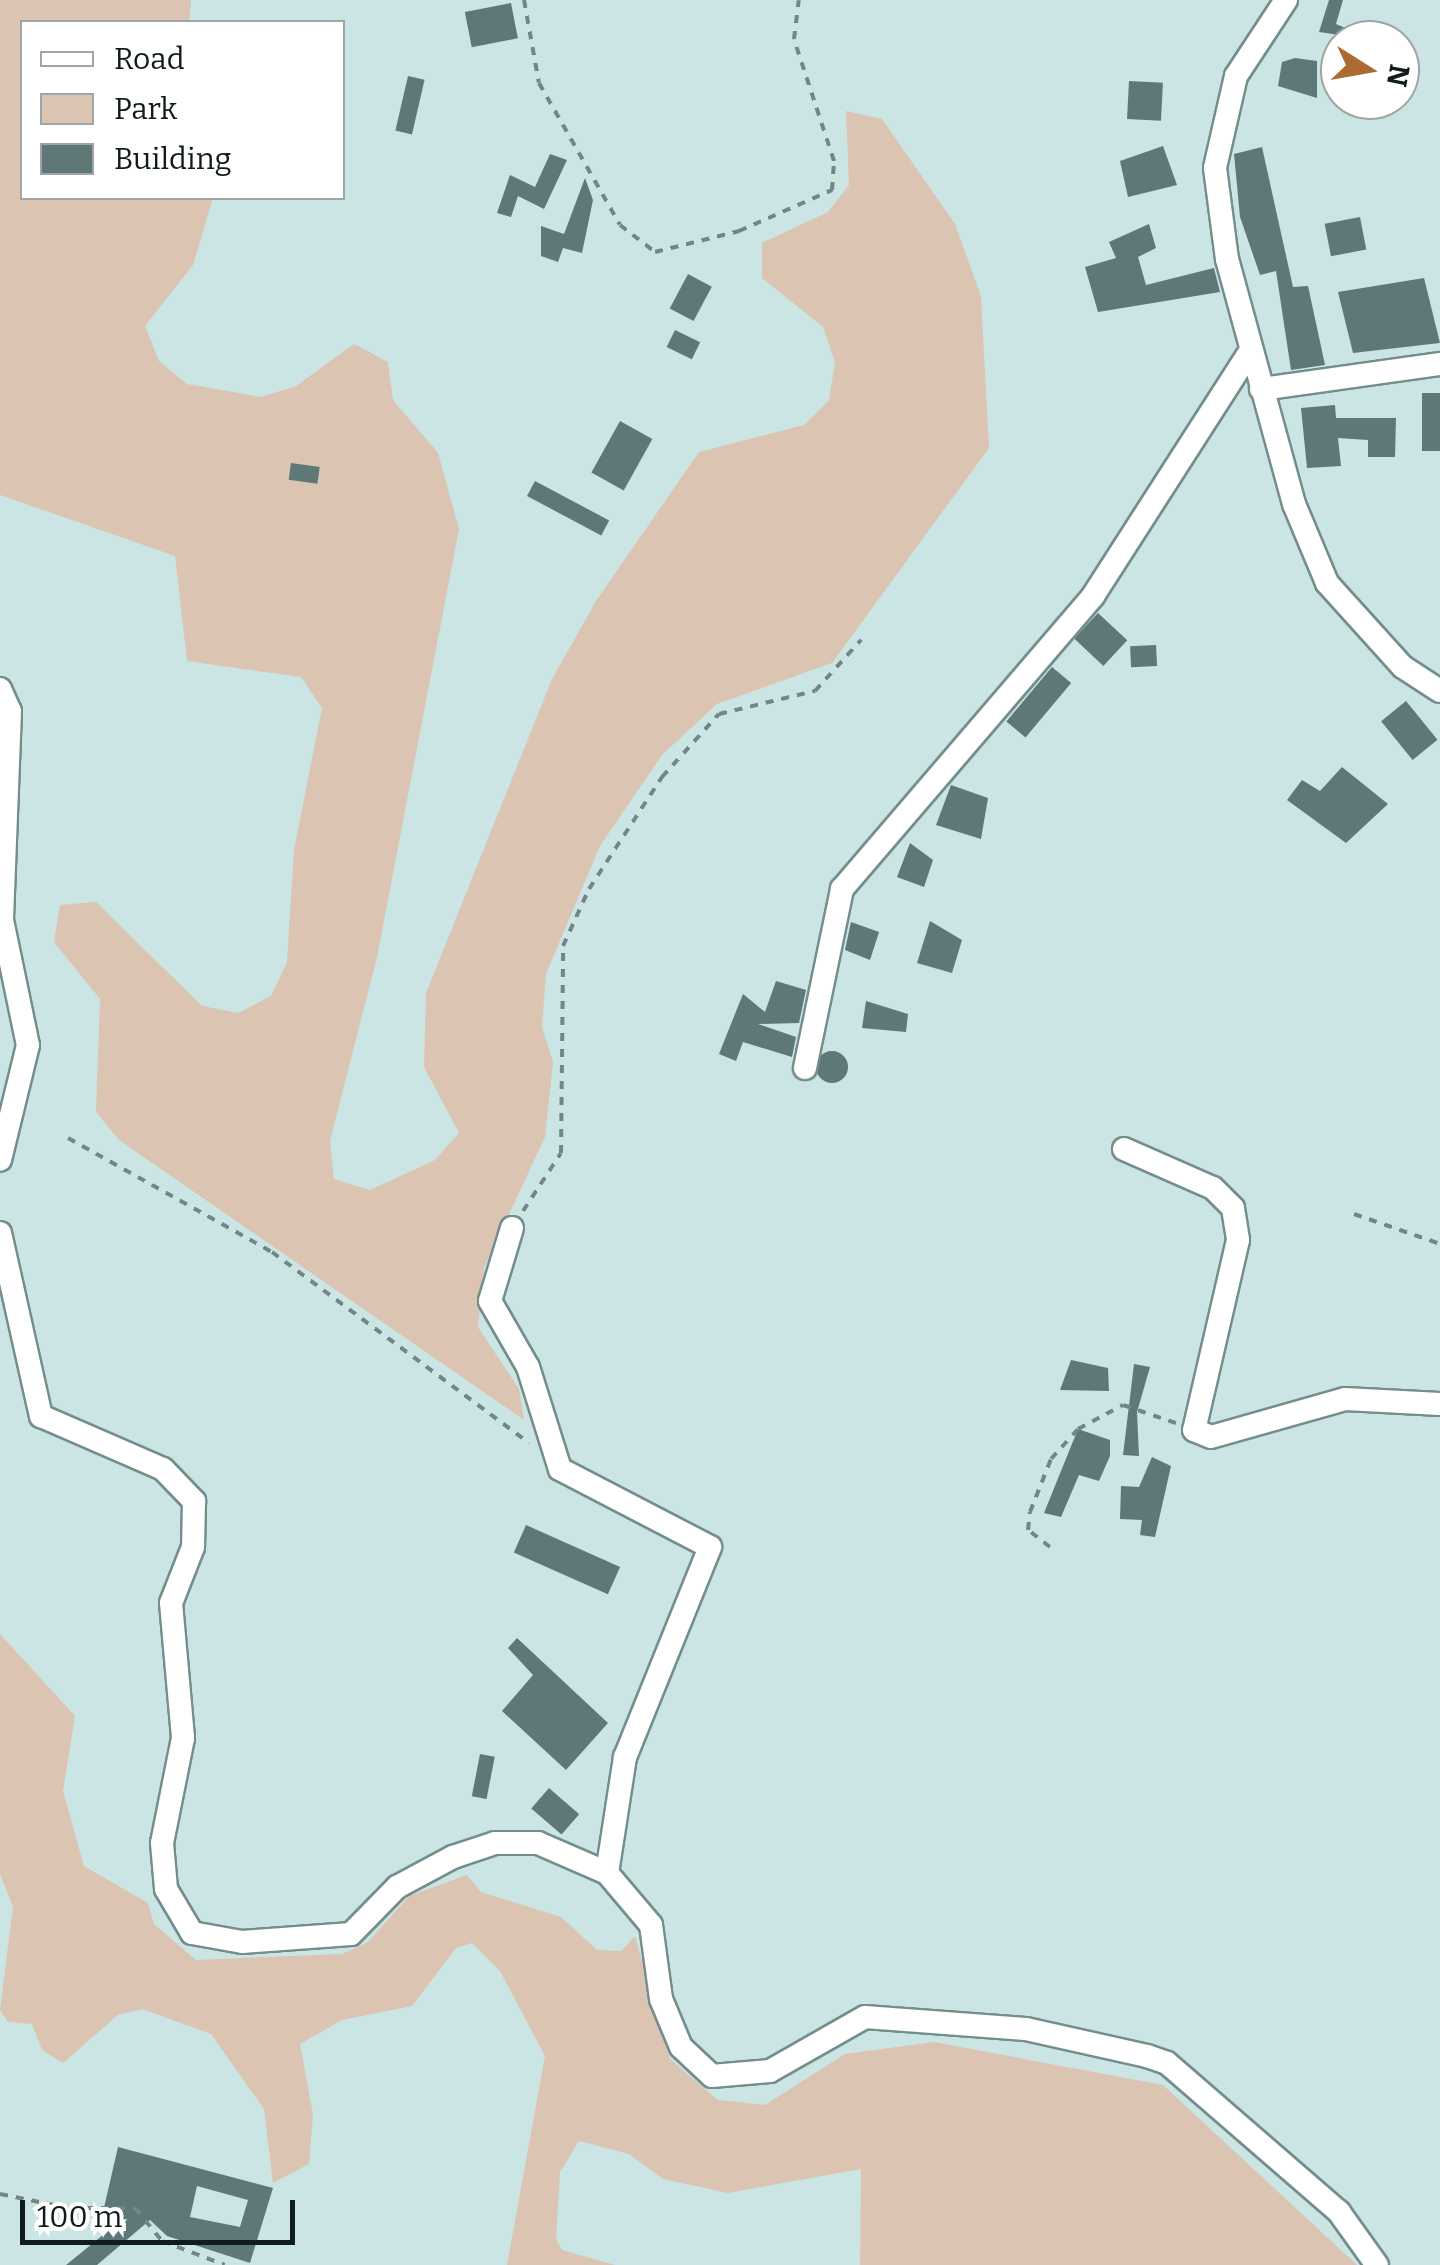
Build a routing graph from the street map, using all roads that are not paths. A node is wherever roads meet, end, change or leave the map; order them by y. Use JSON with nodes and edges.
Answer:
{"nodes":[{"id":1,"x":1286,"y":0,"type":"edge"},
{"id":2,"x":1250,"y":352,"type":"junction"},
{"id":3,"x":1440,"y":364,"type":"edge"},
{"id":4,"x":1261,"y":389,"type":"junction"},
{"id":5,"x":0,"y":689,"type":"edge"},
{"id":6,"x":1440,"y":691,"type":"edge"},
{"id":7,"x":805,"y":1068,"type":"dead end"},
{"id":8,"x":1124,"y":1148,"type":"dead end"},
{"id":9,"x":0,"y":1160,"type":"edge"},
{"id":10,"x":512,"y":1228,"type":"road end"},
{"id":11,"x":0,"y":1233,"type":"edge"},
{"id":12,"x":1440,"y":1404,"type":"edge"},
{"id":13,"x":608,"y":1872,"type":"junction"},
{"id":14,"x":1376,"y":2265,"type":"edge"}],
"edges":[{"from":1,"to":2,"type":"street"},
{"from":2,"to":4,"type":"street"},
{"from":2,"to":7,"type":"street"},
{"from":3,"to":4,"type":"street"},
{"from":4,"to":6,"type":"street"},
{"from":5,"to":9,"type":"street"},
{"from":8,"to":12,"type":"street"},
{"from":10,"to":13,"type":"street"},
{"from":11,"to":13,"type":"street"},
{"from":13,"to":14,"type":"street"}]}
